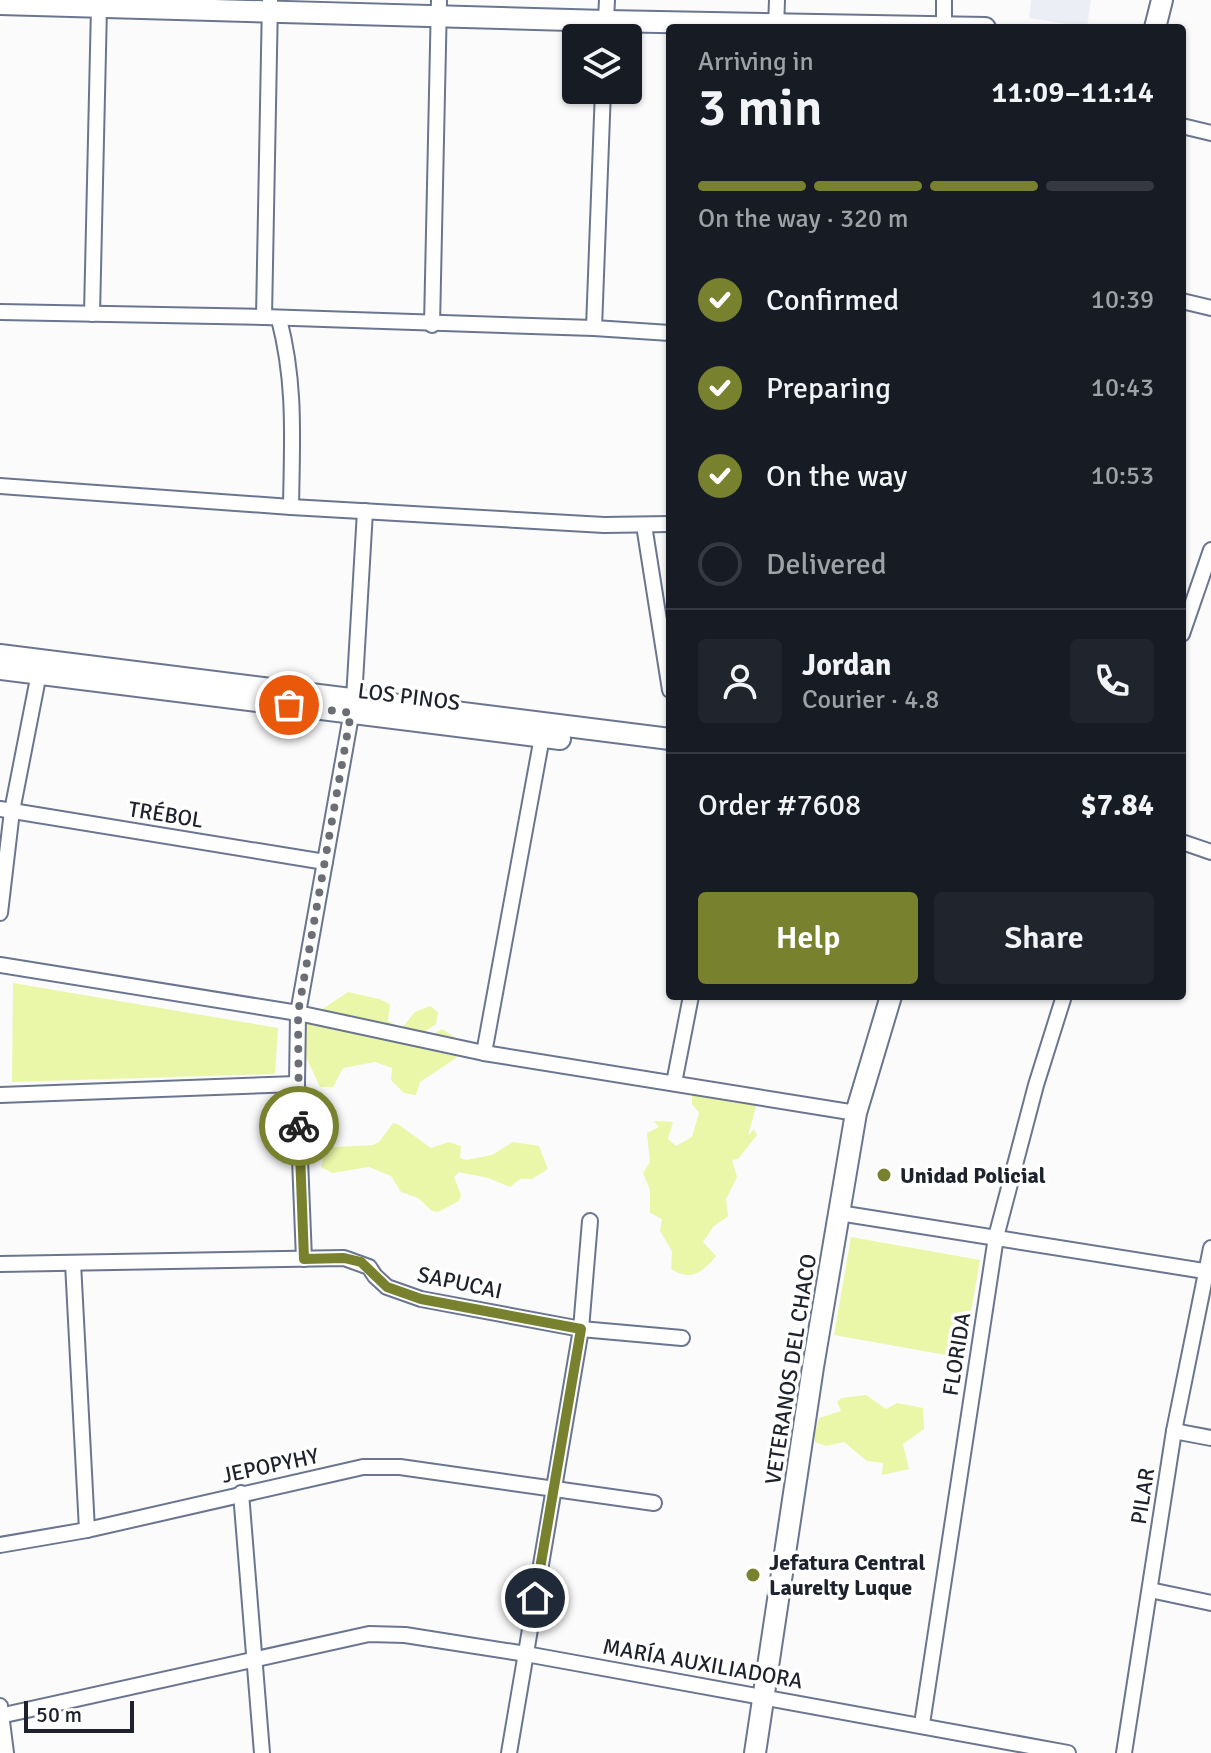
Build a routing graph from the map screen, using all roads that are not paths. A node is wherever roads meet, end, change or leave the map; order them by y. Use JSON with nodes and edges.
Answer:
{"nodes":[{"id":1,"x":607,"y":0,"type":"edge"},
{"id":2,"x":777,"y":0,"type":"edge"},
{"id":3,"x":944,"y":0,"type":"edge"},
{"id":4,"x":1162,"y":0,"type":"edge"},
{"id":5,"x":0,"y":4,"type":"edge"},
{"id":6,"x":270,"y":6,"type":"edge"},
{"id":7,"x":99,"y":7,"type":"junction"},
{"id":8,"x":439,"y":8,"type":"edge"},
{"id":9,"x":562,"y":24,"type":"edge"},
{"id":10,"x":606,"y":24,"type":"edge"},
{"id":11,"x":776,"y":24,"type":"edge"},
{"id":12,"x":944,"y":24,"type":"edge"},
{"id":13,"x":1156,"y":24,"type":"edge"},
{"id":14,"x":642,"y":29,"type":"edge"},
{"id":15,"x":666,"y":29,"type":"edge"},
{"id":16,"x":602,"y":104,"type":"edge"},
{"id":17,"x":1186,"y":127,"type":"edge"},
{"id":18,"x":1211,"y":133,"type":"edge"},
{"id":19,"x":1186,"y":302,"type":"edge"},
{"id":20,"x":1211,"y":308,"type":"edge"},
{"id":21,"x":0,"y":312,"type":"edge"},
{"id":22,"x":92,"y":314,"type":"junction"},
{"id":23,"x":272,"y":318,"type":"junction"},
{"id":24,"x":432,"y":325,"type":"junction"},
{"id":25,"x":594,"y":328,"type":"junction"},
{"id":26,"x":666,"y":333,"type":"edge"},
{"id":27,"x":0,"y":486,"type":"edge"},
{"id":28,"x":291,"y":507,"type":"junction"},
{"id":29,"x":365,"y":511,"type":"junction"},
{"id":30,"x":666,"y":524,"type":"edge"},
{"id":31,"x":644,"y":525,"type":"junction"},
{"id":32,"x":1211,"y":550,"type":"edge"},
{"id":33,"x":1186,"y":622,"type":"edge"},
{"id":34,"x":0,"y":655,"type":"edge"},
{"id":35,"x":666,"y":665,"type":"edge"},
{"id":36,"x":41,"y":667,"type":"junction"},
{"id":37,"x":0,"y":669,"type":"edge"},
{"id":38,"x":352,"y":706,"type":"junction"},
{"id":39,"x":542,"y":737,"type":"junction"},
{"id":40,"x":666,"y":739,"type":"edge"},
{"id":41,"x":666,"y":752,"type":"edge"},
{"id":42,"x":6,"y":810,"type":"edge"},
{"id":43,"x":1186,"y":843,"type":"edge"},
{"id":44,"x":1211,"y":852,"type":"edge"},
{"id":45,"x":325,"y":862,"type":"junction"},
{"id":46,"x":0,"y":913,"type":"edge"},
{"id":47,"x":0,"y":965,"type":"edge"},
{"id":48,"x":690,"y":1000,"type":"edge"},
{"id":49,"x":890,"y":1000,"type":"edge"},
{"id":50,"x":1063,"y":1000,"type":"edge"},
{"id":51,"x":298,"y":1013,"type":"junction"},
{"id":52,"x":484,"y":1053,"type":"junction"},
{"id":53,"x":674,"y":1083,"type":"junction"},
{"id":54,"x":297,"y":1084,"type":"junction"},
{"id":55,"x":0,"y":1095,"type":"edge"},
{"id":56,"x":856,"y":1113,"type":"junction"},
{"id":57,"x":839,"y":1213,"type":"junction"},
{"id":58,"x":590,"y":1221,"type":"dead end"},
{"id":59,"x":996,"y":1237,"type":"junction"},
{"id":60,"x":1211,"y":1248,"type":"edge"},
{"id":61,"x":304,"y":1259,"type":"junction"},
{"id":62,"x":73,"y":1263,"type":"junction"},
{"id":63,"x":0,"y":1264,"type":"edge"},
{"id":64,"x":1208,"y":1272,"type":"edge"},
{"id":65,"x":581,"y":1329,"type":"junction"},
{"id":66,"x":682,"y":1338,"type":"dead end"},
{"id":67,"x":1174,"y":1431,"type":"junction"},
{"id":68,"x":1211,"y":1438,"type":"edge"},
{"id":69,"x":552,"y":1487,"type":"junction"},
{"id":70,"x":241,"y":1493,"type":"junction"},
{"id":71,"x":654,"y":1503,"type":"dead end"},
{"id":72,"x":87,"y":1530,"type":"junction"},
{"id":73,"x":0,"y":1545,"type":"edge"},
{"id":74,"x":1150,"y":1590,"type":"junction"},
{"id":75,"x":1211,"y":1603,"type":"edge"},
{"id":76,"x":526,"y":1654,"type":"junction"},
{"id":77,"x":255,"y":1658,"type":"junction"},
{"id":78,"x":765,"y":1696,"type":"junction"},
{"id":79,"x":1,"y":1713,"type":"edge"},
{"id":80,"x":922,"y":1724,"type":"junction"},
{"id":81,"x":6,"y":1753,"type":"edge"},
{"id":82,"x":262,"y":1753,"type":"edge"},
{"id":83,"x":509,"y":1753,"type":"edge"},
{"id":84,"x":755,"y":1753,"type":"edge"},
{"id":85,"x":1068,"y":1753,"type":"edge"},
{"id":86,"x":1124,"y":1753,"type":"edge"}],
"edges":[{"from":1,"to":10,"type":"street"},
{"from":2,"to":11,"type":"street"},
{"from":3,"to":12,"type":"street"},
{"from":4,"to":13,"type":"street"},
{"from":5,"to":7,"type":"street"},
{"from":6,"to":7,"type":"street"},
{"from":6,"to":8,"type":"street"},
{"from":6,"to":23,"type":"street"},
{"from":7,"to":22,"type":"street"},
{"from":8,"to":9,"type":"street"},
{"from":8,"to":24,"type":"street"},
{"from":14,"to":15,"type":"street"},
{"from":16,"to":25,"type":"street"},
{"from":17,"to":18,"type":"street"},
{"from":19,"to":20,"type":"street"},
{"from":21,"to":22,"type":"street"},
{"from":22,"to":23,"type":"street"},
{"from":23,"to":24,"type":"street"},
{"from":23,"to":28,"type":"street"},
{"from":24,"to":25,"type":"street"},
{"from":25,"to":26,"type":"street"},
{"from":27,"to":28,"type":"street"},
{"from":28,"to":29,"type":"street"},
{"from":29,"to":31,"type":"street"},
{"from":29,"to":38,"type":"street"},
{"from":30,"to":31,"type":"street"},
{"from":31,"to":35,"type":"street"},
{"from":32,"to":33,"type":"street"},
{"from":34,"to":36,"type":"street"},
{"from":36,"to":37,"type":"street","name":"LOS PINOS"},
{"from":36,"to":38,"type":"street","name":"LOS PINOS"},
{"from":36,"to":42,"type":"street"},
{"from":38,"to":39,"type":"street","name":"LOS PINOS"},
{"from":38,"to":40,"type":"street"},
{"from":38,"to":45,"type":"street"},
{"from":39,"to":41,"type":"street","name":"LOS PINOS"},
{"from":39,"to":52,"type":"street"},
{"from":42,"to":45,"type":"street","name":"TRÉBOL"},
{"from":42,"to":46,"type":"street"},
{"from":43,"to":44,"type":"street"},
{"from":45,"to":51,"type":"street"},
{"from":47,"to":51,"type":"street"},
{"from":48,"to":53,"type":"street"},
{"from":49,"to":56,"type":"street","name":"VETERANOS DEL CHACO"},
{"from":50,"to":59,"type":"street","name":"FLORIDA"},
{"from":51,"to":52,"type":"street"},
{"from":51,"to":54,"type":"street"},
{"from":52,"to":53,"type":"street"},
{"from":53,"to":56,"type":"street"},
{"from":54,"to":55,"type":"street"},
{"from":54,"to":61,"type":"street"},
{"from":56,"to":57,"type":"street","name":"VETERANOS DEL CHACO"},
{"from":57,"to":59,"type":"street"},
{"from":57,"to":78,"type":"street","name":"VETERANOS DEL CHACO"},
{"from":58,"to":65,"type":"street"},
{"from":59,"to":64,"type":"street"},
{"from":59,"to":80,"type":"street","name":"FLORIDA"},
{"from":60,"to":64,"type":"street","name":"PILAR"},
{"from":61,"to":62,"type":"street","name":"SAPUCAI"},
{"from":61,"to":65,"type":"street","name":"SAPUCAI"},
{"from":62,"to":63,"type":"street","name":"SAPUCAI"},
{"from":62,"to":72,"type":"street"},
{"from":64,"to":67,"type":"street","name":"PILAR"},
{"from":65,"to":66,"type":"street","name":"SAPUCAI"},
{"from":65,"to":69,"type":"street"},
{"from":67,"to":68,"type":"street"},
{"from":67,"to":74,"type":"street","name":"PILAR"},
{"from":69,"to":70,"type":"street","name":"JEPOPYHY"},
{"from":69,"to":71,"type":"street","name":"JEPOPYHY"},
{"from":69,"to":76,"type":"street"},
{"from":70,"to":72,"type":"street","name":"JEPOPYHY"},
{"from":70,"to":77,"type":"street"},
{"from":72,"to":73,"type":"street","name":"JEPOPYHY"},
{"from":74,"to":75,"type":"street"},
{"from":74,"to":86,"type":"street","name":"PILAR"},
{"from":76,"to":77,"type":"street","name":"MARÍA AUXILIADORA"},
{"from":76,"to":78,"type":"street","name":"MARÍA AUXILIADORA"},
{"from":76,"to":83,"type":"street"},
{"from":77,"to":79,"type":"street","name":"MARÍA AUXILIADORA"},
{"from":77,"to":82,"type":"street"},
{"from":78,"to":80,"type":"street","name":"MARÍA AUXILIADORA"},
{"from":78,"to":84,"type":"street","name":"VETERANOS DEL CHACO"},
{"from":79,"to":81,"type":"street"},
{"from":80,"to":85,"type":"street","name":"MARÍA AUXILIADORA"}]}
